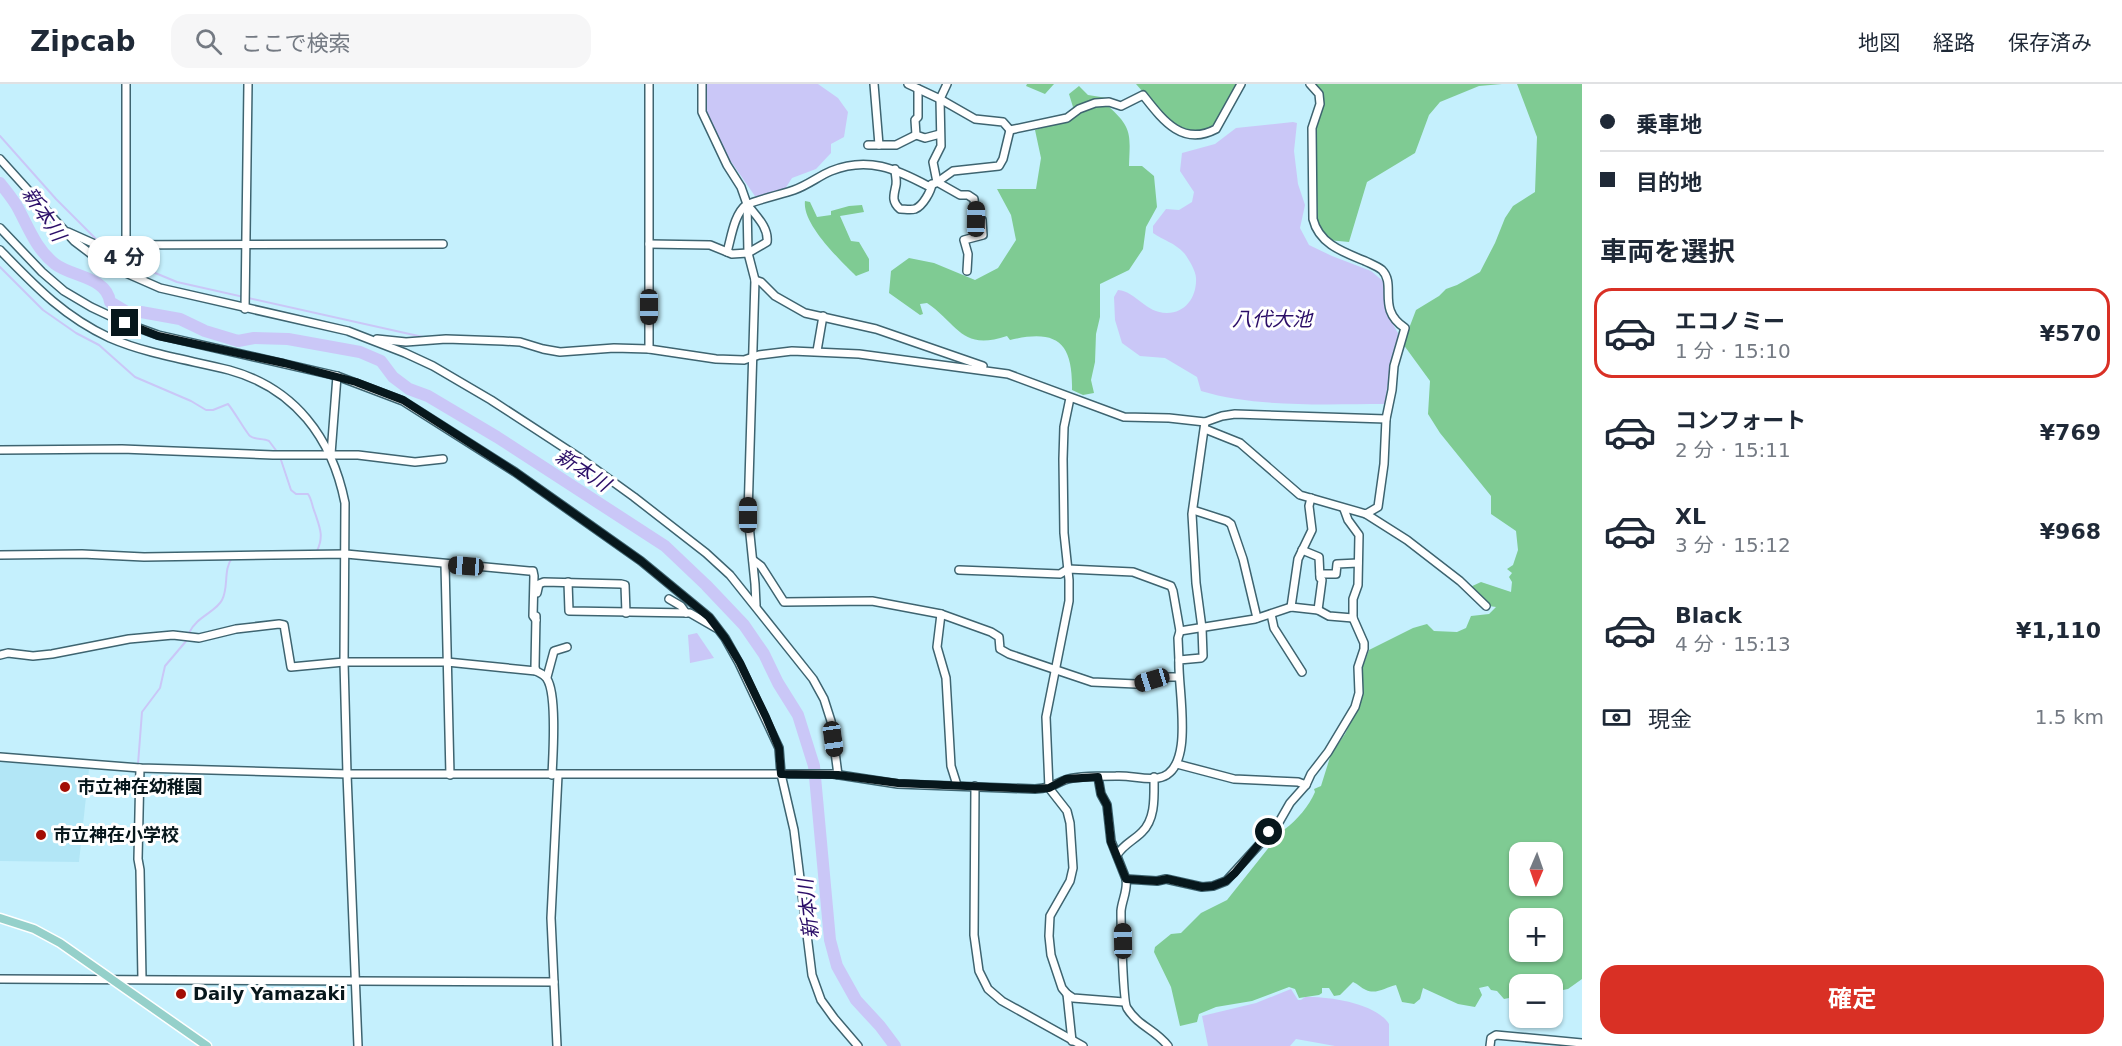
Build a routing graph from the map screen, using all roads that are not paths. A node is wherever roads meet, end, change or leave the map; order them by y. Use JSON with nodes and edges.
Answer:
{"nodes":[{"id":1,"x":126,"y":84,"type":"edge"},
{"id":2,"x":248,"y":84,"type":"edge"},
{"id":3,"x":649,"y":84,"type":"edge"},
{"id":4,"x":702,"y":84,"type":"edge"},
{"id":5,"x":874,"y":84,"type":"edge"},
{"id":6,"x":908,"y":84,"type":"edge"},
{"id":7,"x":947,"y":84,"type":"edge"},
{"id":8,"x":1241,"y":84,"type":"edge"},
{"id":9,"x":1310,"y":84,"type":"edge"},
{"id":10,"x":918,"y":89,"type":"junction"},
{"id":11,"x":940,"y":99,"type":"junction"},
{"id":12,"x":1010,"y":130,"type":"junction"},
{"id":13,"x":940,"y":134,"type":"junction"},
{"id":14,"x":916,"y":135,"type":"junction"},
{"id":15,"x":879,"y":145,"type":"junction"},
{"id":16,"x":868,"y":146,"type":"dead end"},
{"id":17,"x":0,"y":159,"type":"edge"},
{"id":18,"x":895,"y":169,"type":"junction"},
{"id":19,"x":935,"y":183,"type":"junction"},
{"id":20,"x":747,"y":204,"type":"junction"},
{"id":21,"x":0,"y":228,"type":"edge"},
{"id":22,"x":63,"y":230,"type":"junction"},
{"id":23,"x":126,"y":244,"type":"junction"},
{"id":24,"x":248,"y":244,"type":"junction"},
{"id":25,"x":443,"y":244,"type":"dead end"},
{"id":26,"x":649,"y":244,"type":"junction"},
{"id":27,"x":0,"y":250,"type":"edge"},
{"id":28,"x":727,"y":252,"type":"junction"},
{"id":29,"x":748,"y":253,"type":"junction"},
{"id":30,"x":967,"y":271,"type":"dead end"},
{"id":31,"x":755,"y":280,"type":"junction"},
{"id":32,"x":245,"y":309,"type":"junction"},
{"id":33,"x":822,"y":316,"type":"junction"},
{"id":34,"x":375,"y":340,"type":"junction"},
{"id":35,"x":649,"y":349,"type":"junction"},
{"id":36,"x":817,"y":351,"type":"junction"},
{"id":37,"x":754,"y":358,"type":"junction"},
{"id":38,"x":985,"y":370,"type":"junction"},
{"id":39,"x":337,"y":376,"type":"junction"},
{"id":40,"x":1070,"y":398,"type":"junction"},
{"id":41,"x":1386,"y":419,"type":"junction"},
{"id":42,"x":1205,"y":426,"type":"junction"},
{"id":43,"x":0,"y":450,"type":"edge"},
{"id":44,"x":331,"y":455,"type":"junction"},
{"id":45,"x":443,"y":459,"type":"dead end"},
{"id":46,"x":1311,"y":498,"type":"junction"},
{"id":47,"x":1344,"y":509,"type":"junction"},
{"id":48,"x":1193,"y":510,"type":"junction"},
{"id":49,"x":1366,"y":514,"type":"junction"},
{"id":50,"x":1302,"y":550,"type":"junction"},
{"id":51,"x":346,"y":554,"type":"junction"},
{"id":52,"x":0,"y":555,"type":"edge"},
{"id":53,"x":753,"y":560,"type":"junction"},
{"id":54,"x":1358,"y":563,"type":"junction"},
{"id":55,"x":445,"y":564,"type":"junction"},
{"id":56,"x":1068,"y":569,"type":"junction"},
{"id":57,"x":959,"y":570,"type":"dead end"},
{"id":58,"x":1320,"y":574,"type":"junction"},
{"id":59,"x":568,"y":582,"type":"junction"},
{"id":60,"x":669,"y":599,"type":"dead end"},
{"id":61,"x":756,"y":605,"type":"junction"},
{"id":62,"x":1486,"y":606,"type":"dead end"},
{"id":63,"x":1291,"y":607,"type":"junction"},
{"id":64,"x":1318,"y":610,"type":"junction"},
{"id":65,"x":627,"y":613,"type":"junction"},
{"id":66,"x":686,"y":613,"type":"junction"},
{"id":67,"x":941,"y":614,"type":"junction"},
{"id":68,"x":1271,"y":614,"type":"junction"},
{"id":69,"x":1257,"y":618,"type":"junction"},
{"id":70,"x":1353,"y":618,"type":"junction"},
{"id":71,"x":536,"y":620,"type":"junction"},
{"id":72,"x":1202,"y":628,"type":"junction"},
{"id":73,"x":719,"y":630,"type":"junction"},
{"id":74,"x":1180,"y":631,"type":"junction"},
{"id":75,"x":567,"y":647,"type":"dead end"},
{"id":76,"x":0,"y":655,"type":"edge"},
{"id":77,"x":1179,"y":660,"type":"junction"},
{"id":78,"x":344,"y":662,"type":"junction"},
{"id":79,"x":447,"y":662,"type":"junction"},
{"id":80,"x":1055,"y":670,"type":"junction"},
{"id":81,"x":536,"y":671,"type":"junction"},
{"id":82,"x":1302,"y":672,"type":"dead end"},
{"id":83,"x":547,"y":677,"type":"junction"},
{"id":84,"x":1178,"y":677,"type":"junction"},
{"id":85,"x":0,"y":757,"type":"edge"},
{"id":86,"x":1177,"y":764,"type":"junction"},
{"id":87,"x":140,"y":768,"type":"junction"},
{"id":88,"x":347,"y":774,"type":"junction"},
{"id":89,"x":781,"y":774,"type":"junction"},
{"id":90,"x":555,"y":775,"type":"junction"},
{"id":91,"x":836,"y":775,"type":"junction"},
{"id":92,"x":450,"y":776,"type":"junction"},
{"id":93,"x":1098,"y":777,"type":"junction"},
{"id":94,"x":1154,"y":777,"type":"junction"},
{"id":95,"x":957,"y":785,"type":"junction"},
{"id":96,"x":1306,"y":785,"type":"junction"},
{"id":97,"x":975,"y":786,"type":"junction"},
{"id":98,"x":1049,"y":788,"type":"junction"},
{"id":99,"x":1117,"y":855,"type":"junction"},
{"id":100,"x":1126,"y":879,"type":"junction"},
{"id":101,"x":0,"y":918,"type":"edge"},
{"id":102,"x":0,"y":979,"type":"edge"},
{"id":103,"x":113,"y":979,"type":"junction"},
{"id":104,"x":142,"y":979,"type":"junction"},
{"id":105,"x":355,"y":982,"type":"junction"},
{"id":106,"x":554,"y":982,"type":"junction"},
{"id":107,"x":1067,"y":994,"type":"junction"},
{"id":108,"x":1124,"y":1002,"type":"junction"},
{"id":109,"x":1582,"y":1043,"type":"edge"},
{"id":110,"x":1076,"y":1044,"type":"edge"},
{"id":111,"x":207,"y":1046,"type":"edge"},
{"id":112,"x":358,"y":1046,"type":"edge"},
{"id":113,"x":557,"y":1046,"type":"edge"},
{"id":114,"x":858,"y":1046,"type":"edge"},
{"id":115,"x":1168,"y":1046,"type":"edge"},
{"id":116,"x":1490,"y":1046,"type":"edge"}],
"edges":[{"from":1,"to":23,"type":"street"},
{"from":2,"to":24,"type":"street"},
{"from":3,"to":26,"type":"street"},
{"from":4,"to":20,"type":"street"},
{"from":5,"to":15,"type":"street"},
{"from":6,"to":10,"type":"street"},
{"from":7,"to":11,"type":"street"},
{"from":8,"to":12,"type":"street"},
{"from":9,"to":41,"type":"street"},
{"from":10,"to":11,"type":"street"},
{"from":10,"to":14,"type":"street"},
{"from":11,"to":12,"type":"street"},
{"from":11,"to":13,"type":"street"},
{"from":12,"to":19,"type":"street"},
{"from":13,"to":14,"type":"street"},
{"from":13,"to":19,"type":"street"},
{"from":14,"to":15,"type":"street"},
{"from":15,"to":16,"type":"street"},
{"from":17,"to":22,"type":"street"},
{"from":18,"to":19,"type":"street"},
{"from":18,"to":19,"type":"street"},
{"from":18,"to":20,"type":"street"},
{"from":19,"to":30,"type":"street"},
{"from":20,"to":28,"type":"street"},
{"from":20,"to":29,"type":"street"},
{"from":20,"to":29,"type":"street"},
{"from":21,"to":39,"type":"street"},
{"from":22,"to":23,"type":"street"},
{"from":22,"to":32,"type":"street"},
{"from":23,"to":24,"type":"street"},
{"from":24,"to":25,"type":"street"},
{"from":24,"to":32,"type":"street"},
{"from":26,"to":28,"type":"street"},
{"from":26,"to":35,"type":"street"},
{"from":27,"to":44,"type":"street"},
{"from":28,"to":29,"type":"street"},
{"from":29,"to":31,"type":"street"},
{"from":31,"to":33,"type":"street"},
{"from":31,"to":37,"type":"street"},
{"from":32,"to":34,"type":"street"},
{"from":33,"to":36,"type":"street"},
{"from":33,"to":38,"type":"street"},
{"from":34,"to":35,"type":"street"},
{"from":34,"to":61,"type":"street"},
{"from":35,"to":37,"type":"street"},
{"from":36,"to":37,"type":"street"},
{"from":36,"to":38,"type":"street"},
{"from":37,"to":53,"type":"street"},
{"from":38,"to":40,"type":"street"},
{"from":39,"to":44,"type":"street"},
{"from":39,"to":73,"type":"street"},
{"from":40,"to":42,"type":"street"},
{"from":40,"to":56,"type":"street"},
{"from":41,"to":42,"type":"street"},
{"from":41,"to":49,"type":"street"},
{"from":42,"to":46,"type":"street"},
{"from":42,"to":48,"type":"street"},
{"from":43,"to":44,"type":"street"},
{"from":44,"to":45,"type":"street"},
{"from":44,"to":51,"type":"street"},
{"from":46,"to":47,"type":"street"},
{"from":46,"to":50,"type":"street"},
{"from":47,"to":49,"type":"street"},
{"from":47,"to":54,"type":"street"},
{"from":48,"to":69,"type":"street"},
{"from":48,"to":72,"type":"street"},
{"from":49,"to":62,"type":"street"},
{"from":50,"to":58,"type":"street"},
{"from":50,"to":63,"type":"street"},
{"from":51,"to":52,"type":"street"},
{"from":51,"to":55,"type":"street"},
{"from":51,"to":78,"type":"street"},
{"from":53,"to":61,"type":"street"},
{"from":53,"to":67,"type":"street"},
{"from":54,"to":58,"type":"street"},
{"from":54,"to":70,"type":"street"},
{"from":55,"to":71,"type":"street"},
{"from":55,"to":79,"type":"street"},
{"from":56,"to":57,"type":"street"},
{"from":56,"to":74,"type":"street"},
{"from":56,"to":80,"type":"street"},
{"from":58,"to":64,"type":"street"},
{"from":59,"to":65,"type":"street"},
{"from":59,"to":65,"type":"street"},
{"from":59,"to":71,"type":"street"},
{"from":60,"to":66,"type":"street"},
{"from":61,"to":91,"type":"street"},
{"from":63,"to":64,"type":"street"},
{"from":63,"to":68,"type":"street"},
{"from":64,"to":70,"type":"street"},
{"from":65,"to":66,"type":"street"},
{"from":66,"to":73,"type":"street"},
{"from":67,"to":80,"type":"street"},
{"from":67,"to":95,"type":"street"},
{"from":68,"to":69,"type":"street"},
{"from":68,"to":82,"type":"street"},
{"from":69,"to":72,"type":"street"},
{"from":70,"to":96,"type":"street"},
{"from":71,"to":81,"type":"street"},
{"from":72,"to":74,"type":"street"},
{"from":72,"to":77,"type":"street"},
{"from":73,"to":89,"type":"street"},
{"from":74,"to":77,"type":"street"},
{"from":75,"to":83,"type":"street"},
{"from":76,"to":78,"type":"street"},
{"from":77,"to":84,"type":"street"},
{"from":78,"to":79,"type":"street"},
{"from":78,"to":88,"type":"street"},
{"from":79,"to":81,"type":"street"},
{"from":79,"to":92,"type":"street"},
{"from":80,"to":84,"type":"street"},
{"from":80,"to":98,"type":"street"},
{"from":81,"to":83,"type":"street"},
{"from":83,"to":90,"type":"street"},
{"from":84,"to":86,"type":"street"},
{"from":85,"to":87,"type":"street"},
{"from":86,"to":94,"type":"street"},
{"from":86,"to":96,"type":"street"},
{"from":87,"to":88,"type":"street"},
{"from":87,"to":104,"type":"street"},
{"from":88,"to":92,"type":"street"},
{"from":88,"to":105,"type":"street"},
{"from":89,"to":90,"type":"street"},
{"from":89,"to":91,"type":"street"},
{"from":89,"to":114,"type":"street"},
{"from":90,"to":92,"type":"street"},
{"from":90,"to":106,"type":"street"},
{"from":91,"to":95,"type":"street"},
{"from":93,"to":94,"type":"street"},
{"from":93,"to":98,"type":"street"},
{"from":93,"to":99,"type":"street"},
{"from":94,"to":99,"type":"street"},
{"from":95,"to":97,"type":"street"},
{"from":96,"to":100,"type":"street"},
{"from":97,"to":98,"type":"street"},
{"from":97,"to":110,"type":"street"},
{"from":98,"to":107,"type":"street"},
{"from":99,"to":100,"type":"street"},
{"from":100,"to":108,"type":"street"},
{"from":101,"to":103,"type":"main road"},
{"from":102,"to":103,"type":"street"},
{"from":103,"to":104,"type":"street"},
{"from":103,"to":111,"type":"main road"},
{"from":104,"to":105,"type":"street"},
{"from":105,"to":106,"type":"street"},
{"from":105,"to":112,"type":"street"},
{"from":106,"to":113,"type":"street"},
{"from":107,"to":108,"type":"street"},
{"from":107,"to":110,"type":"street"},
{"from":108,"to":115,"type":"street"},
{"from":109,"to":116,"type":"street"}]}
